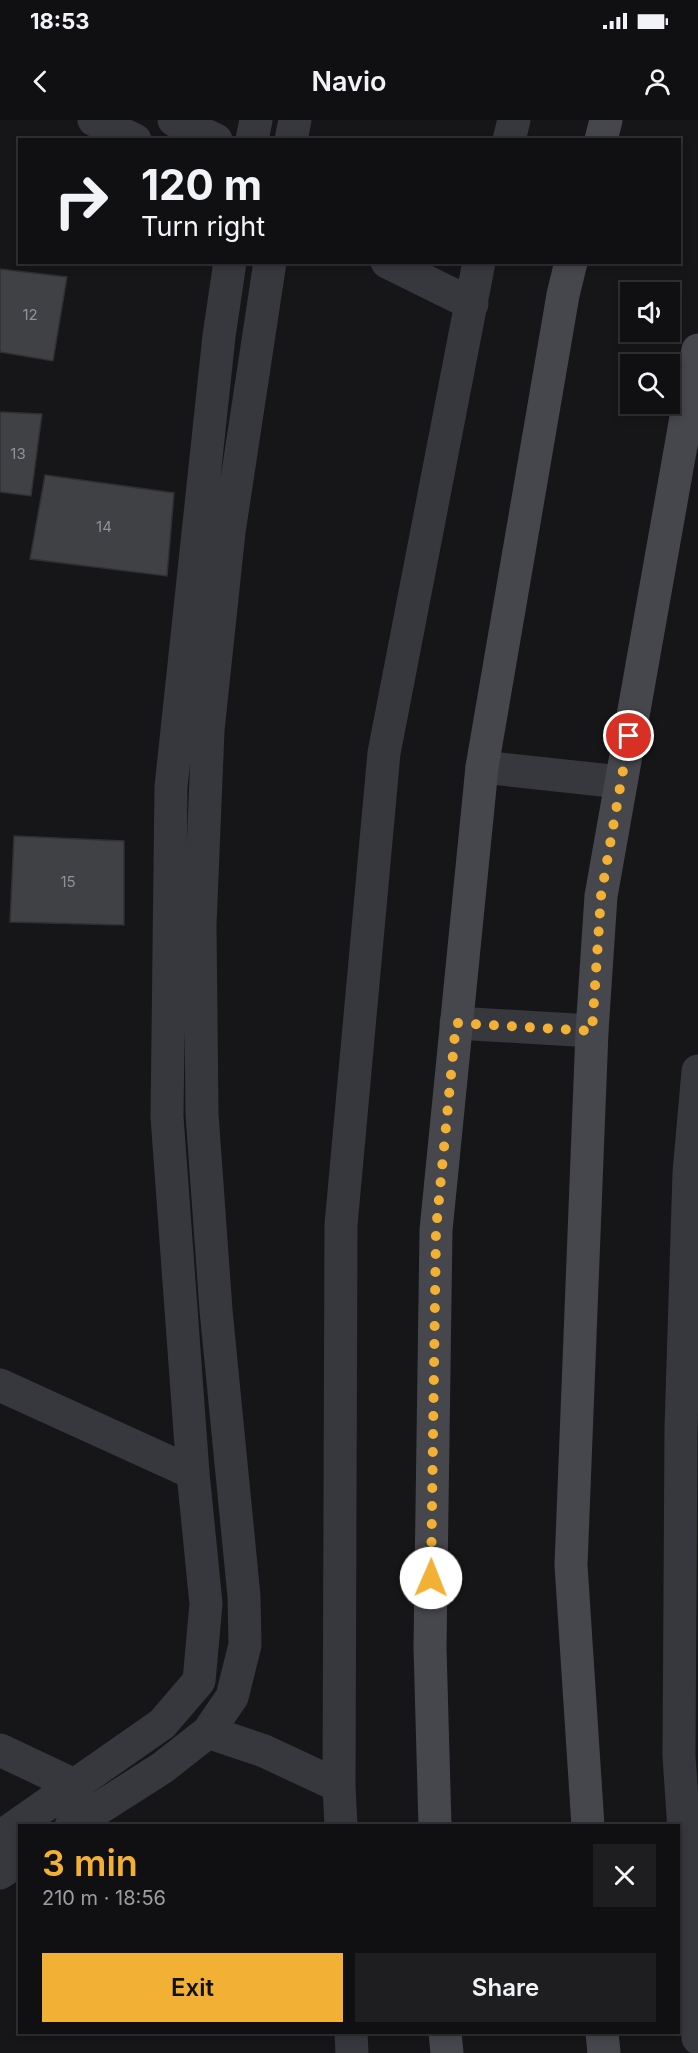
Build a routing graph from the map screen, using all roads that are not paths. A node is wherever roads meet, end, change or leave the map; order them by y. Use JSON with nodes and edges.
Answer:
{"nodes":[{"id":1,"x":94,"y":120,"type":"edge"},
{"id":2,"x":174,"y":120,"type":"edge"},
{"id":3,"x":256,"y":120,"type":"edge"},
{"id":4,"x":295,"y":120,"type":"edge"},
{"id":5,"x":514,"y":120,"type":"edge"},
{"id":6,"x":606,"y":120,"type":"edge"},
{"id":7,"x":131,"y":138,"type":"edge"},
{"id":8,"x":212,"y":138,"type":"edge"},
{"id":9,"x":252,"y":138,"type":"edge"},
{"id":10,"x":291,"y":138,"type":"edge"},
{"id":11,"x":510,"y":138,"type":"edge"},
{"id":12,"x":602,"y":138,"type":"edge"},
{"id":13,"x":230,"y":264,"type":"edge"},
{"id":14,"x":270,"y":264,"type":"edge"},
{"id":15,"x":391,"y":264,"type":"edge"},
{"id":16,"x":476,"y":264,"type":"edge"},
{"id":17,"x":571,"y":264,"type":"edge"},
{"id":18,"x":472,"y":304,"type":"junction"},
{"id":19,"x":698,"y":350,"type":"edge"},
{"id":20,"x":482,"y":767,"type":"junction"},
{"id":21,"x":621,"y":782,"type":"junction"},
{"id":22,"x":456,"y":1023,"type":"junction"},
{"id":23,"x":592,"y":1031,"type":"junction"},
{"id":24,"x":698,"y":1071,"type":"edge"},
{"id":25,"x":0,"y":1385,"type":"edge"},
{"id":26,"x":690,"y":1397,"type":"edge"},
{"id":27,"x":689,"y":1455,"type":"edge"},
{"id":28,"x":193,"y":1473,"type":"junction"},
{"id":29,"x":208,"y":1732,"type":"junction"},
{"id":30,"x":0,"y":1750,"type":"edge"},
{"id":31,"x":74,"y":1785,"type":"junction"},
{"id":32,"x":339,"y":1786,"type":"junction"},
{"id":33,"x":18,"y":1824,"type":"edge"},
{"id":34,"x":18,"y":1824,"type":"edge"},
{"id":35,"x":74,"y":1824,"type":"edge"},
{"id":36,"x":341,"y":1824,"type":"edge"},
{"id":37,"x":435,"y":1824,"type":"edge"},
{"id":38,"x":588,"y":1824,"type":"edge"},
{"id":39,"x":0,"y":1837,"type":"edge"},
{"id":40,"x":18,"y":1861,"type":"edge"},
{"id":41,"x":0,"y":1873,"type":"edge"},
{"id":42,"x":351,"y":2034,"type":"edge"},
{"id":43,"x":446,"y":2034,"type":"edge"},
{"id":44,"x":602,"y":2034,"type":"edge"},
{"id":45,"x":698,"y":2038,"type":"edge"},
{"id":46,"x":352,"y":2053,"type":"edge"},
{"id":47,"x":447,"y":2053,"type":"edge"},
{"id":48,"x":604,"y":2053,"type":"edge"}],
"edges":[{"from":1,"to":7,"type":"street"},
{"from":2,"to":8,"type":"street"},
{"from":3,"to":9,"type":"street"},
{"from":4,"to":10,"type":"street"},
{"from":5,"to":11,"type":"street"},
{"from":6,"to":12,"type":"main road"},
{"from":13,"to":28,"type":"street"},
{"from":14,"to":29,"type":"street"},
{"from":15,"to":18,"type":"street"},
{"from":16,"to":18,"type":"street"},
{"from":17,"to":20,"type":"main road"},
{"from":18,"to":32,"type":"street"},
{"from":19,"to":21,"type":"main road"},
{"from":20,"to":21,"type":"street"},
{"from":20,"to":22,"type":"main road"},
{"from":21,"to":23,"type":"main road"},
{"from":22,"to":23,"type":"street"},
{"from":22,"to":37,"type":"main road"},
{"from":23,"to":38,"type":"main road"},
{"from":24,"to":26,"type":"street"},
{"from":25,"to":28,"type":"street"},
{"from":26,"to":27,"type":"street"},
{"from":27,"to":45,"type":"street"},
{"from":28,"to":31,"type":"street"},
{"from":29,"to":32,"type":"street"},
{"from":29,"to":35,"type":"street"},
{"from":30,"to":31,"type":"street"},
{"from":31,"to":34,"type":"street"},
{"from":32,"to":36,"type":"street"},
{"from":33,"to":39,"type":"street"},
{"from":40,"to":41,"type":"street"},
{"from":42,"to":46,"type":"street"},
{"from":43,"to":47,"type":"main road"},
{"from":44,"to":48,"type":"main road"}]}
